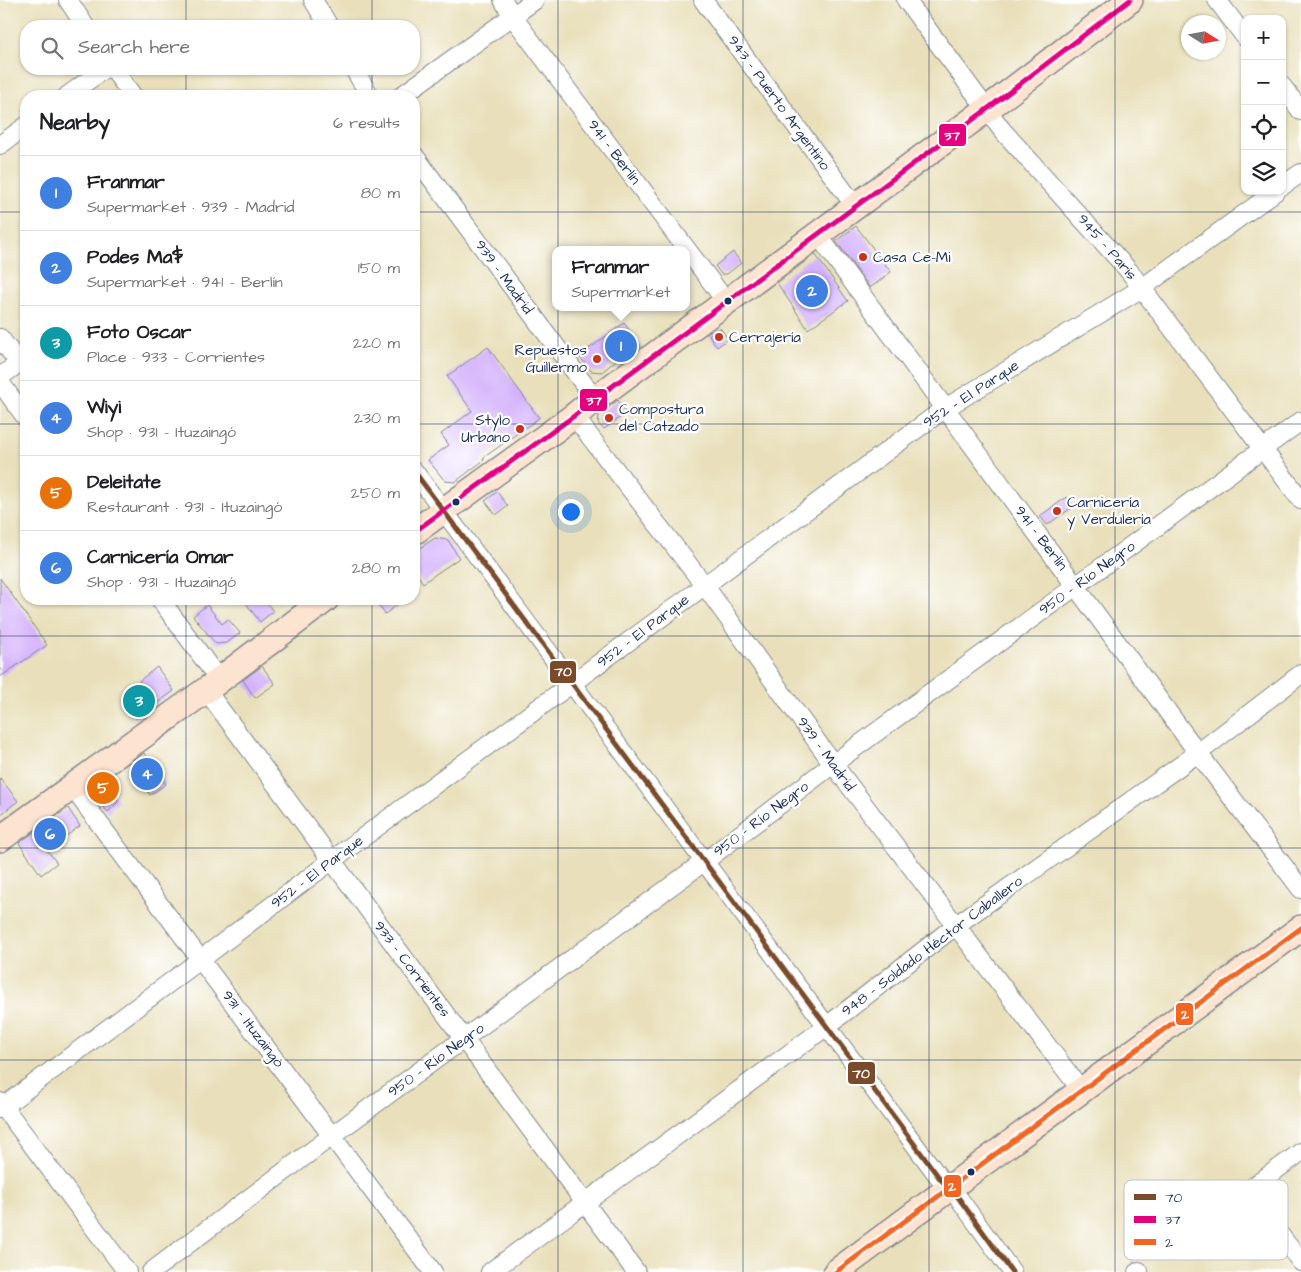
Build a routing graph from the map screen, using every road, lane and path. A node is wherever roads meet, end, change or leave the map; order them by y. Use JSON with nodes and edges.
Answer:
{"nodes":[{"id":1,"x":68,"y":0,"type":"edge"},
{"id":2,"x":313,"y":0,"type":"edge"},
{"id":3,"x":503,"y":0,"type":"edge"},
{"id":4,"x":535,"y":0,"type":"edge"},
{"id":5,"x":703,"y":0,"type":"edge"},
{"id":6,"x":906,"y":0,"type":"edge"},
{"id":7,"x":1217,"y":0,"type":"edge"},
{"id":8,"x":1126,"y":1,"type":"edge"},
{"id":9,"x":513,"y":17,"type":"junction"},
{"id":10,"x":81,"y":20,"type":"edge"},
{"id":11,"x":325,"y":20,"type":"edge"},
{"id":12,"x":1241,"y":31,"type":"edge"},
{"id":13,"x":96,"y":75,"type":"edge"},
{"id":14,"x":117,"y":75,"type":"edge"},
{"id":15,"x":358,"y":75,"type":"edge"},
{"id":16,"x":74,"y":90,"type":"edge"},
{"id":17,"x":129,"y":90,"type":"edge"},
{"id":18,"x":366,"y":90,"type":"edge"},
{"id":19,"x":410,"y":90,"type":"edge"},
{"id":20,"x":1286,"y":91,"type":"edge"},
{"id":21,"x":986,"y":110,"type":"junction"},
{"id":22,"x":1301,"y":111,"type":"edge"},
{"id":23,"x":20,"y":130,"type":"edge"},
{"id":24,"x":0,"y":145,"type":"edge"},
{"id":25,"x":420,"y":162,"type":"edge"},
{"id":26,"x":1301,"y":173,"type":"edge"},
{"id":27,"x":1286,"y":183,"type":"edge"},
{"id":28,"x":1270,"y":195,"type":"edge"},
{"id":29,"x":855,"y":206,"type":"junction"},
{"id":30,"x":818,"y":235,"type":"junction"},
{"id":31,"x":684,"y":246,"type":"edge"},
{"id":32,"x":690,"y":254,"type":"edge"},
{"id":33,"x":1142,"y":288,"type":"junction"},
{"id":34,"x":727,"y":303,"type":"junction"},
{"id":35,"x":0,"y":338,"type":"edge"},
{"id":36,"x":20,"y":358,"type":"edge"},
{"id":37,"x":20,"y":363,"type":"edge"},
{"id":38,"x":0,"y":377,"type":"edge"},
{"id":39,"x":0,"y":382,"type":"edge"},
{"id":40,"x":595,"y":399,"type":"junction"},
{"id":41,"x":944,"y":409,"type":"junction"},
{"id":42,"x":20,"y":410,"type":"edge"},
{"id":43,"x":574,"y":416,"type":"junction"},
{"id":44,"x":1301,"y":421,"type":"edge"},
{"id":45,"x":1262,"y":449,"type":"junction"},
{"id":46,"x":420,"y":479,"type":"edge"},
{"id":47,"x":1301,"y":500,"type":"edge"},
{"id":48,"x":443,"y":510,"type":"junction"},
{"id":49,"x":420,"y":527,"type":"edge"},
{"id":50,"x":1076,"y":585,"type":"junction"},
{"id":51,"x":705,"y":586,"type":"junction"},
{"id":52,"x":164,"y":605,"type":"edge"},
{"id":53,"x":318,"y":605,"type":"edge"},
{"id":54,"x":1301,"y":674,"type":"edge"},
{"id":55,"x":212,"y":685,"type":"junction"},
{"id":56,"x":571,"y":685,"type":"junction"},
{"id":57,"x":1198,"y":752,"type":"junction"},
{"id":58,"x":833,"y":764,"type":"junction"},
{"id":59,"x":72,"y":788,"type":"junction"},
{"id":60,"x":0,"y":839,"type":"edge"},
{"id":61,"x":331,"y":860,"type":"junction"},
{"id":62,"x":705,"y":861,"type":"junction"},
{"id":63,"x":1301,"y":889,"type":"edge"},
{"id":64,"x":955,"y":926,"type":"junction"},
{"id":65,"x":1301,"y":928,"type":"edge"},
{"id":66,"x":200,"y":960,"type":"junction"},
{"id":67,"x":827,"y":1026,"type":"junction"},
{"id":68,"x":464,"y":1039,"type":"junction"},
{"id":69,"x":1081,"y":1090,"type":"junction"},
{"id":70,"x":1,"y":1106,"type":"edge"},
{"id":71,"x":333,"y":1135,"type":"junction"},
{"id":72,"x":1301,"y":1152,"type":"edge"},
{"id":73,"x":1262,"y":1180,"type":"edge"},
{"id":74,"x":949,"y":1188,"type":"junction"},
{"id":75,"x":584,"y":1202,"type":"junction"},
{"id":76,"x":1288,"y":1244,"type":"edge"},
{"id":77,"x":1301,"y":1262,"type":"edge"},
{"id":78,"x":127,"y":1272,"type":"edge"},
{"id":79,"x":151,"y":1272,"type":"edge"},
{"id":80,"x":433,"y":1272,"type":"edge"},
{"id":81,"x":490,"y":1272,"type":"edge"},
{"id":82,"x":636,"y":1272,"type":"edge"},
{"id":83,"x":836,"y":1272,"type":"edge"},
{"id":84,"x":1012,"y":1272,"type":"edge"}],
"edges":[{"from":1,"to":10,"type":"street"},
{"from":2,"to":11,"type":"street"},
{"from":3,"to":9,"type":"street","name":"941 - Berlín"},
{"from":4,"to":9,"type":"street"},
{"from":5,"to":29,"type":"street","name":"943 - Puerto Argentino"},
{"from":6,"to":21,"type":"street","name":"945 - París"},
{"from":7,"to":12,"type":"street"},
{"from":8,"to":21,"type":"main road"},
{"from":9,"to":19,"type":"street"},
{"from":9,"to":31,"type":"street","name":"941 - Berlín"},
{"from":13,"to":16,"type":"street"},
{"from":14,"to":17,"type":"street"},
{"from":15,"to":18,"type":"street"},
{"from":20,"to":22,"type":"street"},
{"from":21,"to":29,"type":"main road"},
{"from":21,"to":33,"type":"street","name":"945 - París"},
{"from":23,"to":24,"type":"street"},
{"from":25,"to":40,"type":"street","name":"939 - Madrid"},
{"from":26,"to":27,"type":"street"},
{"from":28,"to":33,"type":"street","name":"952 - El Parque"},
{"from":29,"to":30,"type":"main road"},
{"from":30,"to":34,"type":"main road"},
{"from":30,"to":41,"type":"street","name":"941 - Berlín"},
{"from":32,"to":34,"type":"street","name":"941 - Berlín"},
{"from":33,"to":41,"type":"street","name":"952 - El Parque"},
{"from":33,"to":45,"type":"street","name":"945 - París"},
{"from":34,"to":40,"type":"main road"},
{"from":35,"to":36,"type":"street"},
{"from":37,"to":38,"type":"street"},
{"from":39,"to":42,"type":"street"},
{"from":40,"to":43,"type":"main road"},
{"from":41,"to":50,"type":"street","name":"941 - Berlín"},
{"from":41,"to":51,"type":"street","name":"952 - El Parque"},
{"from":43,"to":48,"type":"main road"},
{"from":43,"to":51,"type":"street","name":"939 - Madrid"},
{"from":44,"to":45,"type":"street","name":"950 - Río Negro"},
{"from":45,"to":47,"type":"street","name":"945 - París"},
{"from":45,"to":50,"type":"street","name":"950 - Río Negro"},
{"from":46,"to":48,"type":"street"},
{"from":48,"to":49,"type":"main road"},
{"from":48,"to":56,"type":"street"},
{"from":50,"to":57,"type":"street","name":"941 - Berlín"},
{"from":50,"to":58,"type":"street","name":"950 - Río Negro"},
{"from":51,"to":56,"type":"street","name":"952 - El Parque"},
{"from":51,"to":58,"type":"street","name":"939 - Madrid"},
{"from":52,"to":55,"type":"street","name":"933 - Corrientes"},
{"from":53,"to":55,"type":"main road"},
{"from":54,"to":57,"type":"street","name":"948 - Soldado Héctor Caballero"},
{"from":55,"to":59,"type":"main road"},
{"from":55,"to":61,"type":"street","name":"933 - Corrientes"},
{"from":56,"to":61,"type":"street","name":"952 - El Parque"},
{"from":56,"to":62,"type":"street"},
{"from":57,"to":63,"type":"street","name":"941 - Berlín"},
{"from":57,"to":64,"type":"street","name":"948 - Soldado Héctor Caballero"},
{"from":58,"to":62,"type":"street","name":"950 - Río Negro"},
{"from":58,"to":64,"type":"street","name":"939 - Madrid"},
{"from":59,"to":60,"type":"main road"},
{"from":59,"to":66,"type":"street","name":"931 - Ituzaingó"},
{"from":61,"to":66,"type":"street","name":"952 - El Parque"},
{"from":61,"to":68,"type":"street","name":"933 - Corrientes"},
{"from":62,"to":67,"type":"street"},
{"from":62,"to":68,"type":"street","name":"950 - Río Negro"},
{"from":64,"to":67,"type":"street","name":"948 - Soldado Héctor Caballero"},
{"from":64,"to":69,"type":"street","name":"939 - Madrid"},
{"from":65,"to":69,"type":"main road"},
{"from":66,"to":70,"type":"street","name":"952 - El Parque"},
{"from":66,"to":71,"type":"street","name":"931 - Ituzaingó"},
{"from":67,"to":74,"type":"street"},
{"from":67,"to":75,"type":"street","name":"948 - Soldado Héctor Caballero"},
{"from":68,"to":71,"type":"street","name":"950 - Río Negro"},
{"from":68,"to":75,"type":"street","name":"933 - Corrientes"},
{"from":69,"to":74,"type":"main road"},
{"from":70,"to":78,"type":"street"},
{"from":71,"to":79,"type":"street","name":"950 - Río Negro"},
{"from":71,"to":80,"type":"street","name":"931 - Ituzaingó"},
{"from":72,"to":73,"type":"street"},
{"from":74,"to":83,"type":"main road"},
{"from":74,"to":84,"type":"street"},
{"from":75,"to":81,"type":"street","name":"948 - Soldado Héctor Caballero"},
{"from":75,"to":82,"type":"street","name":"933 - Corrientes"},
{"from":76,"to":77,"type":"street"}]}
